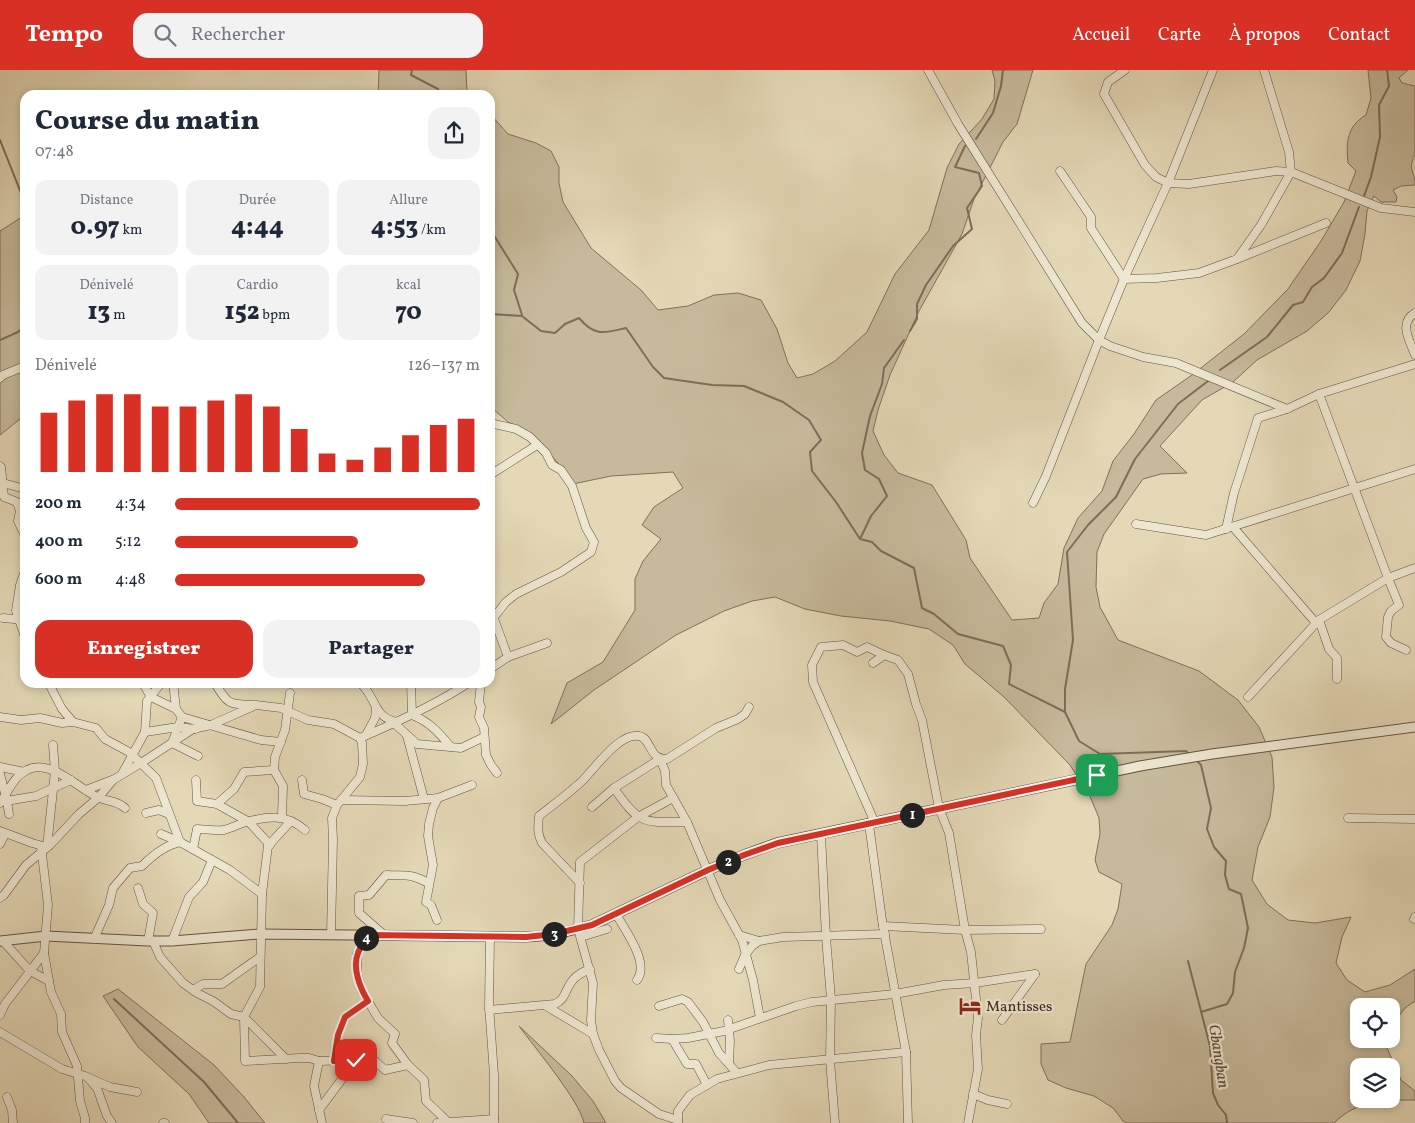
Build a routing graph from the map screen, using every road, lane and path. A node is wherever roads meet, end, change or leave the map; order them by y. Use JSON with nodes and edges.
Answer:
{"nodes":[{"id":1,"x":928,"y":70,"type":"edge"},
{"id":2,"x":1125,"y":70,"type":"edge"},
{"id":3,"x":1213,"y":70,"type":"edge"},
{"id":4,"x":1264,"y":70,"type":"edge"},
{"id":5,"x":1060,"y":171,"type":"dead end"},
{"id":6,"x":1291,"y":172,"type":"junction"},
{"id":7,"x":1168,"y":183,"type":"junction"},
{"id":8,"x":1415,"y":212,"type":"edge"},
{"id":9,"x":1326,"y":223,"type":"dead end"},
{"id":10,"x":1237,"y":259,"type":"junction"},
{"id":11,"x":1124,"y":279,"type":"junction"},
{"id":12,"x":1415,"y":312,"type":"edge"},
{"id":13,"x":1099,"y":340,"type":"junction"},
{"id":14,"x":1415,"y":355,"type":"edge"},
{"id":15,"x":1415,"y":364,"type":"edge"},
{"id":16,"x":20,"y":368,"type":"edge"},
{"id":17,"x":0,"y":378,"type":"edge"},
{"id":18,"x":1319,"y":394,"type":"junction"},
{"id":19,"x":1287,"y":409,"type":"junction"},
{"id":20,"x":495,"y":424,"type":"edge"},
{"id":21,"x":537,"y":445,"type":"junction"},
{"id":22,"x":0,"y":466,"type":"edge"},
{"id":23,"x":1415,"y":469,"type":"edge"},
{"id":24,"x":495,"y":472,"type":"edge"},
{"id":25,"x":3,"y":483,"type":"junction"},
{"id":26,"x":20,"y":488,"type":"edge"},
{"id":27,"x":1355,"y":488,"type":"junction"},
{"id":28,"x":1033,"y":503,"type":"dead end"},
{"id":29,"x":20,"y":512,"type":"edge"},
{"id":30,"x":20,"y":512,"type":"edge"},
{"id":31,"x":1136,"y":524,"type":"dead end"},
{"id":32,"x":20,"y":526,"type":"edge"},
{"id":33,"x":1229,"y":528,"type":"junction"},
{"id":34,"x":1415,"y":568,"type":"edge"},
{"id":35,"x":1388,"y":578,"type":"junction"},
{"id":36,"x":20,"y":585,"type":"edge"},
{"id":37,"x":495,"y":612,"type":"edge"},
{"id":38,"x":20,"y":617,"type":"edge"},
{"id":39,"x":1,"y":619,"type":"edge"},
{"id":40,"x":1318,"y":621,"type":"junction"},
{"id":41,"x":495,"y":625,"type":"edge"},
{"id":42,"x":547,"y":643,"type":"dead end"},
{"id":43,"x":1406,"y":650,"type":"dead end"},
{"id":44,"x":884,"y":656,"type":"junction"},
{"id":45,"x":508,"y":657,"type":"junction"},
{"id":46,"x":873,"y":663,"type":"dead end"},
{"id":47,"x":495,"y":666,"type":"edge"},
{"id":48,"x":1337,"y":679,"type":"dead end"},
{"id":49,"x":51,"y":688,"type":"edge"},
{"id":50,"x":146,"y":688,"type":"edge"},
{"id":51,"x":157,"y":688,"type":"edge"},
{"id":52,"x":174,"y":688,"type":"edge"},
{"id":53,"x":218,"y":688,"type":"edge"},
{"id":54,"x":365,"y":688,"type":"edge"},
{"id":55,"x":411,"y":688,"type":"edge"},
{"id":56,"x":461,"y":688,"type":"edge"},
{"id":57,"x":480,"y":688,"type":"edge"},
{"id":58,"x":290,"y":693,"type":"dead end"},
{"id":59,"x":151,"y":696,"type":"junction"},
{"id":60,"x":1248,"y":697,"type":"dead end"},
{"id":61,"x":256,"y":705,"type":"junction"},
{"id":62,"x":749,"y":707,"type":"dead end"},
{"id":63,"x":176,"y":709,"type":"junction"},
{"id":64,"x":376,"y":709,"type":"junction"},
{"id":65,"x":288,"y":712,"type":"junction"},
{"id":66,"x":412,"y":715,"type":"junction"},
{"id":67,"x":0,"y":717,"type":"edge"},
{"id":68,"x":182,"y":717,"type":"junction"},
{"id":69,"x":72,"y":722,"type":"junction"},
{"id":70,"x":397,"y":723,"type":"junction"},
{"id":71,"x":211,"y":725,"type":"junction"},
{"id":72,"x":178,"y":727,"type":"junction"},
{"id":73,"x":1415,"y":727,"type":"edge"},
{"id":74,"x":195,"y":729,"type":"junction"},
{"id":75,"x":144,"y":732,"type":"junction"},
{"id":76,"x":407,"y":735,"type":"junction"},
{"id":77,"x":363,"y":737,"type":"junction"},
{"id":78,"x":484,"y":737,"type":"junction"},
{"id":79,"x":281,"y":742,"type":"junction"},
{"id":80,"x":172,"y":743,"type":"junction"},
{"id":81,"x":52,"y":745,"type":"dead end"},
{"id":82,"x":451,"y":747,"type":"junction"},
{"id":83,"x":132,"y":755,"type":"junction"},
{"id":84,"x":198,"y":756,"type":"dead end"},
{"id":85,"x":660,"y":759,"type":"junction"},
{"id":86,"x":141,"y":763,"type":"junction"},
{"id":87,"x":0,"y":767,"type":"edge"},
{"id":88,"x":274,"y":770,"type":"junction"},
{"id":89,"x":55,"y":771,"type":"junction"},
{"id":90,"x":24,"y":772,"type":"junction"},
{"id":91,"x":497,"y":773,"type":"dead end"},
{"id":92,"x":0,"y":774,"type":"edge"},
{"id":93,"x":122,"y":774,"type":"junction"},
{"id":94,"x":71,"y":780,"type":"junction"},
{"id":95,"x":113,"y":780,"type":"junction"},
{"id":96,"x":196,"y":780,"type":"dead end"},
{"id":97,"x":302,"y":780,"type":"dead end"},
{"id":98,"x":472,"y":785,"type":"dead end"},
{"id":99,"x":54,"y":788,"type":"junction"},
{"id":100,"x":614,"y":788,"type":"junction"},
{"id":101,"x":86,"y":790,"type":"junction"},
{"id":102,"x":98,"y":798,"type":"junction"},
{"id":103,"x":438,"y":798,"type":"junction"},
{"id":104,"x":673,"y":798,"type":"junction"},
{"id":105,"x":424,"y":799,"type":"junction"},
{"id":106,"x":3,"y":800,"type":"edge"},
{"id":107,"x":339,"y":803,"type":"junction"},
{"id":108,"x":217,"y":804,"type":"junction"},
{"id":109,"x":592,"y":806,"type":"dead end"},
{"id":110,"x":125,"y":808,"type":"dead end"},
{"id":111,"x":939,"y":808,"type":"junction"},
{"id":112,"x":146,"y":813,"type":"dead end"},
{"id":113,"x":9,"y":814,"type":"dead end"},
{"id":114,"x":170,"y":814,"type":"junction"},
{"id":115,"x":282,"y":817,"type":"junction"},
{"id":116,"x":638,"y":817,"type":"junction"},
{"id":117,"x":1348,"y":818,"type":"dead end"},
{"id":118,"x":1415,"y":819,"type":"edge"},
{"id":119,"x":291,"y":821,"type":"junction"},
{"id":120,"x":248,"y":822,"type":"junction"},
{"id":121,"x":687,"y":822,"type":"junction"},
{"id":122,"x":872,"y":824,"type":"junction"},
{"id":123,"x":305,"y":830,"type":"dead end"},
{"id":124,"x":2,"y":832,"type":"edge"},
{"id":125,"x":161,"y":834,"type":"dead end"},
{"id":126,"x":821,"y":834,"type":"junction"},
{"id":127,"x":180,"y":842,"type":"junction"},
{"id":128,"x":0,"y":844,"type":"edge"},
{"id":129,"x":270,"y":845,"type":"junction"},
{"id":130,"x":43,"y":848,"type":"junction"},
{"id":131,"x":193,"y":849,"type":"junction"},
{"id":132,"x":212,"y":860,"type":"junction"},
{"id":133,"x":708,"y":870,"type":"junction"},
{"id":134,"x":580,"y":883,"type":"junction"},
{"id":135,"x":428,"y":884,"type":"junction"},
{"id":136,"x":138,"y":888,"type":"dead end"},
{"id":137,"x":262,"y":894,"type":"junction"},
{"id":138,"x":0,"y":898,"type":"edge"},
{"id":139,"x":616,"y":914,"type":"junction"},
{"id":140,"x":437,"y":920,"type":"dead end"},
{"id":141,"x":607,"y":929,"type":"dead end"},
{"id":142,"x":1041,"y":929,"type":"dead end"},
{"id":143,"x":884,"y":930,"type":"junction"},
{"id":144,"x":965,"y":930,"type":"junction"},
{"id":145,"x":580,"y":933,"type":"junction"},
{"id":146,"x":260,"y":934,"type":"junction"},
{"id":147,"x":330,"y":935,"type":"junction"},
{"id":148,"x":368,"y":935,"type":"junction"},
{"id":149,"x":384,"y":935,"type":"junction"},
{"id":150,"x":739,"y":935,"type":"junction"},
{"id":151,"x":46,"y":936,"type":"junction"},
{"id":152,"x":490,"y":937,"type":"junction"},
{"id":153,"x":826,"y":937,"type":"junction"},
{"id":154,"x":94,"y":939,"type":"junction"},
{"id":155,"x":2,"y":941,"type":"edge"},
{"id":156,"x":151,"y":941,"type":"junction"},
{"id":157,"x":172,"y":941,"type":"junction"},
{"id":158,"x":759,"y":941,"type":"junction"},
{"id":159,"x":44,"y":953,"type":"junction"},
{"id":160,"x":745,"y":955,"type":"junction"},
{"id":161,"x":260,"y":957,"type":"junction"},
{"id":162,"x":590,"y":969,"type":"junction"},
{"id":163,"x":739,"y":969,"type":"dead end"},
{"id":164,"x":30,"y":970,"type":"junction"},
{"id":165,"x":637,"y":980,"type":"dead end"},
{"id":166,"x":49,"y":981,"type":"junction"},
{"id":167,"x":975,"y":983,"type":"junction"},
{"id":168,"x":193,"y":990,"type":"junction"},
{"id":169,"x":895,"y":994,"type":"junction"},
{"id":170,"x":831,"y":999,"type":"junction"},
{"id":171,"x":368,"y":1001,"type":"junction"},
{"id":172,"x":546,"y":1006,"type":"junction"},
{"id":173,"x":659,"y":1006,"type":"dead end"},
{"id":174,"x":489,"y":1010,"type":"junction"},
{"id":175,"x":0,"y":1015,"type":"edge"},
{"id":176,"x":244,"y":1017,"type":"junction"},
{"id":177,"x":760,"y":1018,"type":"junction"},
{"id":178,"x":728,"y":1020,"type":"dead end"},
{"id":179,"x":1002,"y":1020,"type":"dead end"},
{"id":180,"x":728,"y":1030,"type":"junction"},
{"id":181,"x":0,"y":1032,"type":"edge"},
{"id":182,"x":592,"y":1034,"type":"junction"},
{"id":183,"x":709,"y":1034,"type":"junction"},
{"id":184,"x":656,"y":1038,"type":"dead end"},
{"id":185,"x":672,"y":1039,"type":"junction"},
{"id":186,"x":906,"y":1052,"type":"junction"},
{"id":187,"x":286,"y":1059,"type":"junction"},
{"id":188,"x":356,"y":1060,"type":"junction"},
{"id":189,"x":830,"y":1060,"type":"junction"},
{"id":190,"x":319,"y":1061,"type":"junction"},
{"id":191,"x":334,"y":1061,"type":"junction"},
{"id":192,"x":729,"y":1062,"type":"junction"},
{"id":193,"x":408,"y":1064,"type":"junction"},
{"id":194,"x":80,"y":1072,"type":"junction"},
{"id":195,"x":737,"y":1073,"type":"junction"},
{"id":196,"x":707,"y":1085,"type":"junction"},
{"id":197,"x":137,"y":1092,"type":"dead end"},
{"id":198,"x":973,"y":1094,"type":"junction"},
{"id":199,"x":6,"y":1097,"type":"dead end"},
{"id":200,"x":1006,"y":1104,"type":"dead end"},
{"id":201,"x":319,"y":1110,"type":"junction"},
{"id":202,"x":386,"y":1119,"type":"dead end"},
{"id":203,"x":494,"y":1121,"type":"edge"},
{"id":204,"x":678,"y":1121,"type":"edge"},
{"id":205,"x":448,"y":1122,"type":"edge"},
{"id":206,"x":13,"y":1123,"type":"edge"},
{"id":207,"x":85,"y":1123,"type":"edge"},
{"id":208,"x":112,"y":1123,"type":"edge"},
{"id":209,"x":322,"y":1123,"type":"edge"},
{"id":210,"x":413,"y":1123,"type":"edge"},
{"id":211,"x":437,"y":1123,"type":"edge"},
{"id":212,"x":835,"y":1123,"type":"edge"},
{"id":213,"x":908,"y":1123,"type":"edge"},
{"id":214,"x":968,"y":1123,"type":"edge"}],
"edges":[{"from":1,"to":13,"type":"street"},
{"from":2,"to":7,"type":"street"},
{"from":3,"to":7,"type":"street"},
{"from":4,"to":6,"type":"street"},
{"from":5,"to":11,"type":"street"},
{"from":6,"to":7,"type":"street"},
{"from":6,"to":8,"type":"street"},
{"from":6,"to":10,"type":"street"},
{"from":7,"to":11,"type":"street"},
{"from":9,"to":10,"type":"street"},
{"from":10,"to":11,"type":"street"},
{"from":11,"to":13,"type":"street"},
{"from":12,"to":14,"type":"street"},
{"from":13,"to":19,"type":"street"},
{"from":13,"to":28,"type":"street"},
{"from":15,"to":18,"type":"street"},
{"from":16,"to":17,"type":"street"},
{"from":18,"to":19,"type":"street"},
{"from":18,"to":27,"type":"street"},
{"from":19,"to":33,"type":"street"},
{"from":20,"to":21,"type":"street"},
{"from":21,"to":24,"type":"street"},
{"from":21,"to":37,"type":"street"},
{"from":22,"to":25,"type":"street"},
{"from":23,"to":27,"type":"street"},
{"from":25,"to":26,"type":"street"},
{"from":25,"to":29,"type":"street"},
{"from":27,"to":33,"type":"street"},
{"from":27,"to":35,"type":"street"},
{"from":30,"to":32,"type":"street"},
{"from":31,"to":33,"type":"street"},
{"from":33,"to":40,"type":"street"},
{"from":34,"to":35,"type":"street"},
{"from":35,"to":40,"type":"street"},
{"from":35,"to":43,"type":"street"},
{"from":36,"to":38,"type":"street"},
{"from":38,"to":39,"type":"street"},
{"from":40,"to":48,"type":"street"},
{"from":40,"to":60,"type":"street"},
{"from":41,"to":45,"type":"street"},
{"from":42,"to":45,"type":"street"},
{"from":44,"to":46,"type":"street"},
{"from":44,"to":111,"type":"street"},
{"from":44,"to":122,"type":"street"},
{"from":45,"to":47,"type":"street"},
{"from":49,"to":69,"type":"street"},
{"from":50,"to":59,"type":"street"},
{"from":51,"to":59,"type":"street"},
{"from":52,"to":63,"type":"street"},
{"from":53,"to":61,"type":"street"},
{"from":54,"to":64,"type":"street"},
{"from":55,"to":66,"type":"street"},
{"from":56,"to":66,"type":"street"},
{"from":57,"to":78,"type":"street"},
{"from":58,"to":65,"type":"street"},
{"from":59,"to":63,"type":"street"},
{"from":59,"to":75,"type":"street"},
{"from":61,"to":65,"type":"street"},
{"from":61,"to":71,"type":"street"},
{"from":62,"to":85,"type":"street"},
{"from":63,"to":68,"type":"street"},
{"from":64,"to":70,"type":"street"},
{"from":64,"to":77,"type":"street"},
{"from":65,"to":77,"type":"street"},
{"from":65,"to":79,"type":"street"},
{"from":66,"to":70,"type":"street"},
{"from":66,"to":82,"type":"street"},
{"from":67,"to":69,"type":"street"},
{"from":68,"to":71,"type":"street"},
{"from":68,"to":72,"type":"street"},
{"from":69,"to":83,"type":"street"},
{"from":70,"to":76,"type":"street"},
{"from":70,"to":77,"type":"street"},
{"from":71,"to":74,"type":"street"},
{"from":71,"to":79,"type":"street"},
{"from":72,"to":74,"type":"street"},
{"from":72,"to":75,"type":"street"},
{"from":72,"to":80,"type":"street"},
{"from":73,"to":111,"type":"street"},
{"from":74,"to":80,"type":"street"},
{"from":75,"to":83,"type":"street"},
{"from":76,"to":82,"type":"street"},
{"from":76,"to":105,"type":"street"},
{"from":77,"to":107,"type":"street"},
{"from":78,"to":82,"type":"street"},
{"from":78,"to":91,"type":"street"},
{"from":79,"to":88,"type":"street"},
{"from":80,"to":84,"type":"street"},
{"from":80,"to":86,"type":"street"},
{"from":81,"to":89,"type":"street"},
{"from":83,"to":86,"type":"street"},
{"from":83,"to":93,"type":"street"},
{"from":85,"to":100,"type":"street"},
{"from":85,"to":104,"type":"street"},
{"from":85,"to":134,"type":"street"},
{"from":86,"to":93,"type":"street"},
{"from":86,"to":114,"type":"street"},
{"from":87,"to":90,"type":"street"},
{"from":88,"to":108,"type":"street"},
{"from":88,"to":115,"type":"street"},
{"from":89,"to":90,"type":"street"},
{"from":89,"to":94,"type":"street"},
{"from":89,"to":99,"type":"street"},
{"from":90,"to":106,"type":"street"},
{"from":92,"to":106,"type":"street"},
{"from":93,"to":95,"type":"street"},
{"from":94,"to":99,"type":"street"},
{"from":94,"to":101,"type":"street"},
{"from":95,"to":101,"type":"street"},
{"from":95,"to":102,"type":"street"},
{"from":96,"to":108,"type":"street"},
{"from":97,"to":107,"type":"street"},
{"from":98,"to":103,"type":"street"},
{"from":99,"to":106,"type":"street"},
{"from":99,"to":130,"type":"street"},
{"from":100,"to":109,"type":"street"},
{"from":100,"to":116,"type":"street"},
{"from":101,"to":102,"type":"street"},
{"from":102,"to":110,"type":"street"},
{"from":102,"to":130,"type":"street"},
{"from":103,"to":105,"type":"street"},
{"from":103,"to":135,"type":"street"},
{"from":104,"to":116,"type":"street"},
{"from":104,"to":121,"type":"street"},
{"from":105,"to":107,"type":"street"},
{"from":106,"to":113,"type":"street"},
{"from":107,"to":147,"type":"street"},
{"from":108,"to":120,"type":"street"},
{"from":111,"to":122,"type":"street"},
{"from":111,"to":144,"type":"street"},
{"from":112,"to":114,"type":"street"},
{"from":114,"to":127,"type":"street"},
{"from":115,"to":119,"type":"street"},
{"from":115,"to":120,"type":"street"},
{"from":116,"to":121,"type":"street"},
{"from":116,"to":134,"type":"street"},
{"from":117,"to":118,"type":"street"},
{"from":119,"to":123,"type":"street"},
{"from":119,"to":129,"type":"street"},
{"from":120,"to":129,"type":"street"},
{"from":120,"to":131,"type":"street"},
{"from":121,"to":133,"type":"street"},
{"from":122,"to":126,"type":"street"},
{"from":122,"to":143,"type":"street"},
{"from":124,"to":128,"type":"street"},
{"from":124,"to":130,"type":"street"},
{"from":125,"to":127,"type":"street"},
{"from":126,"to":133,"type":"street"},
{"from":126,"to":153,"type":"street"},
{"from":127,"to":131,"type":"street"},
{"from":127,"to":154,"type":"street"},
{"from":129,"to":137,"type":"street"},
{"from":130,"to":138,"type":"street"},
{"from":130,"to":151,"type":"street"},
{"from":131,"to":132,"type":"street"},
{"from":132,"to":137,"type":"street"},
{"from":132,"to":157,"type":"street"},
{"from":133,"to":139,"type":"street"},
{"from":133,"to":150,"type":"street"},
{"from":134,"to":145,"type":"street"},
{"from":135,"to":140,"type":"street"},
{"from":135,"to":149,"type":"street"},
{"from":136,"to":156,"type":"street"},
{"from":137,"to":146,"type":"street"},
{"from":139,"to":145,"type":"street"},
{"from":139,"to":165,"type":"street"},
{"from":141,"to":145,"type":"street"},
{"from":142,"to":144,"type":"street"},
{"from":143,"to":144,"type":"street"},
{"from":143,"to":153,"type":"street"},
{"from":143,"to":169,"type":"street"},
{"from":144,"to":167,"type":"street"},
{"from":145,"to":152,"type":"street"},
{"from":145,"to":162,"type":"street"},
{"from":146,"to":147,"type":"street"},
{"from":146,"to":157,"type":"street"},
{"from":146,"to":161,"type":"street"},
{"from":147,"to":148,"type":"street"},
{"from":148,"to":149,"type":"street"},
{"from":148,"to":171,"type":"street"},
{"from":149,"to":152,"type":"street"},
{"from":150,"to":158,"type":"street"},
{"from":150,"to":160,"type":"street"},
{"from":151,"to":154,"type":"street"},
{"from":151,"to":155,"type":"street"},
{"from":151,"to":159,"type":"street"},
{"from":152,"to":174,"type":"street"},
{"from":153,"to":158,"type":"street"},
{"from":153,"to":170,"type":"street"},
{"from":154,"to":156,"type":"street"},
{"from":155,"to":164,"type":"street"},
{"from":156,"to":157,"type":"street"},
{"from":156,"to":168,"type":"street"},
{"from":158,"to":160,"type":"street"},
{"from":159,"to":164,"type":"street"},
{"from":159,"to":166,"type":"street"},
{"from":160,"to":163,"type":"street"},
{"from":160,"to":177,"type":"street"},
{"from":161,"to":168,"type":"street"},
{"from":161,"to":176,"type":"street"},
{"from":162,"to":172,"type":"street"},
{"from":162,"to":182,"type":"street"},
{"from":164,"to":166,"type":"street"},
{"from":164,"to":175,"type":"street"},
{"from":166,"to":194,"type":"street"},
{"from":167,"to":169,"type":"street"},
{"from":167,"to":179,"type":"street"},
{"from":167,"to":198,"type":"street"},
{"from":168,"to":176,"type":"street"},
{"from":169,"to":170,"type":"street"},
{"from":169,"to":186,"type":"street"},
{"from":170,"to":177,"type":"street"},
{"from":170,"to":189,"type":"street"},
{"from":171,"to":191,"type":"street"},
{"from":171,"to":193,"type":"street"},
{"from":172,"to":174,"type":"street"},
{"from":172,"to":182,"type":"street"},
{"from":173,"to":183,"type":"street"},
{"from":174,"to":203,"type":"street"},
{"from":176,"to":187,"type":"street"},
{"from":176,"to":187,"type":"street"},
{"from":177,"to":180,"type":"street"},
{"from":178,"to":180,"type":"street"},
{"from":180,"to":183,"type":"street"},
{"from":180,"to":192,"type":"street"},
{"from":181,"to":194,"type":"street"},
{"from":182,"to":204,"type":"street"},
{"from":183,"to":185,"type":"street"},
{"from":183,"to":192,"type":"street"},
{"from":184,"to":185,"type":"street"},
{"from":185,"to":196,"type":"street"},
{"from":186,"to":189,"type":"street"},
{"from":186,"to":213,"type":"street"},
{"from":187,"to":190,"type":"street"},
{"from":188,"to":191,"type":"street"},
{"from":188,"to":193,"type":"street"},
{"from":188,"to":201,"type":"street"},
{"from":189,"to":195,"type":"street"},
{"from":189,"to":212,"type":"street"},
{"from":190,"to":191,"type":"street"},
{"from":190,"to":201,"type":"street"},
{"from":192,"to":195,"type":"street"},
{"from":193,"to":205,"type":"street"},
{"from":194,"to":197,"type":"street"},
{"from":194,"to":207,"type":"street"},
{"from":194,"to":208,"type":"street"},
{"from":195,"to":196,"type":"street"},
{"from":196,"to":204,"type":"street"},
{"from":198,"to":200,"type":"street"},
{"from":198,"to":214,"type":"street"},
{"from":199,"to":206,"type":"street"},
{"from":201,"to":209,"type":"street"},
{"from":202,"to":210,"type":"street"},
{"from":203,"to":205,"type":"street"},
{"from":205,"to":211,"type":"street"}]}
